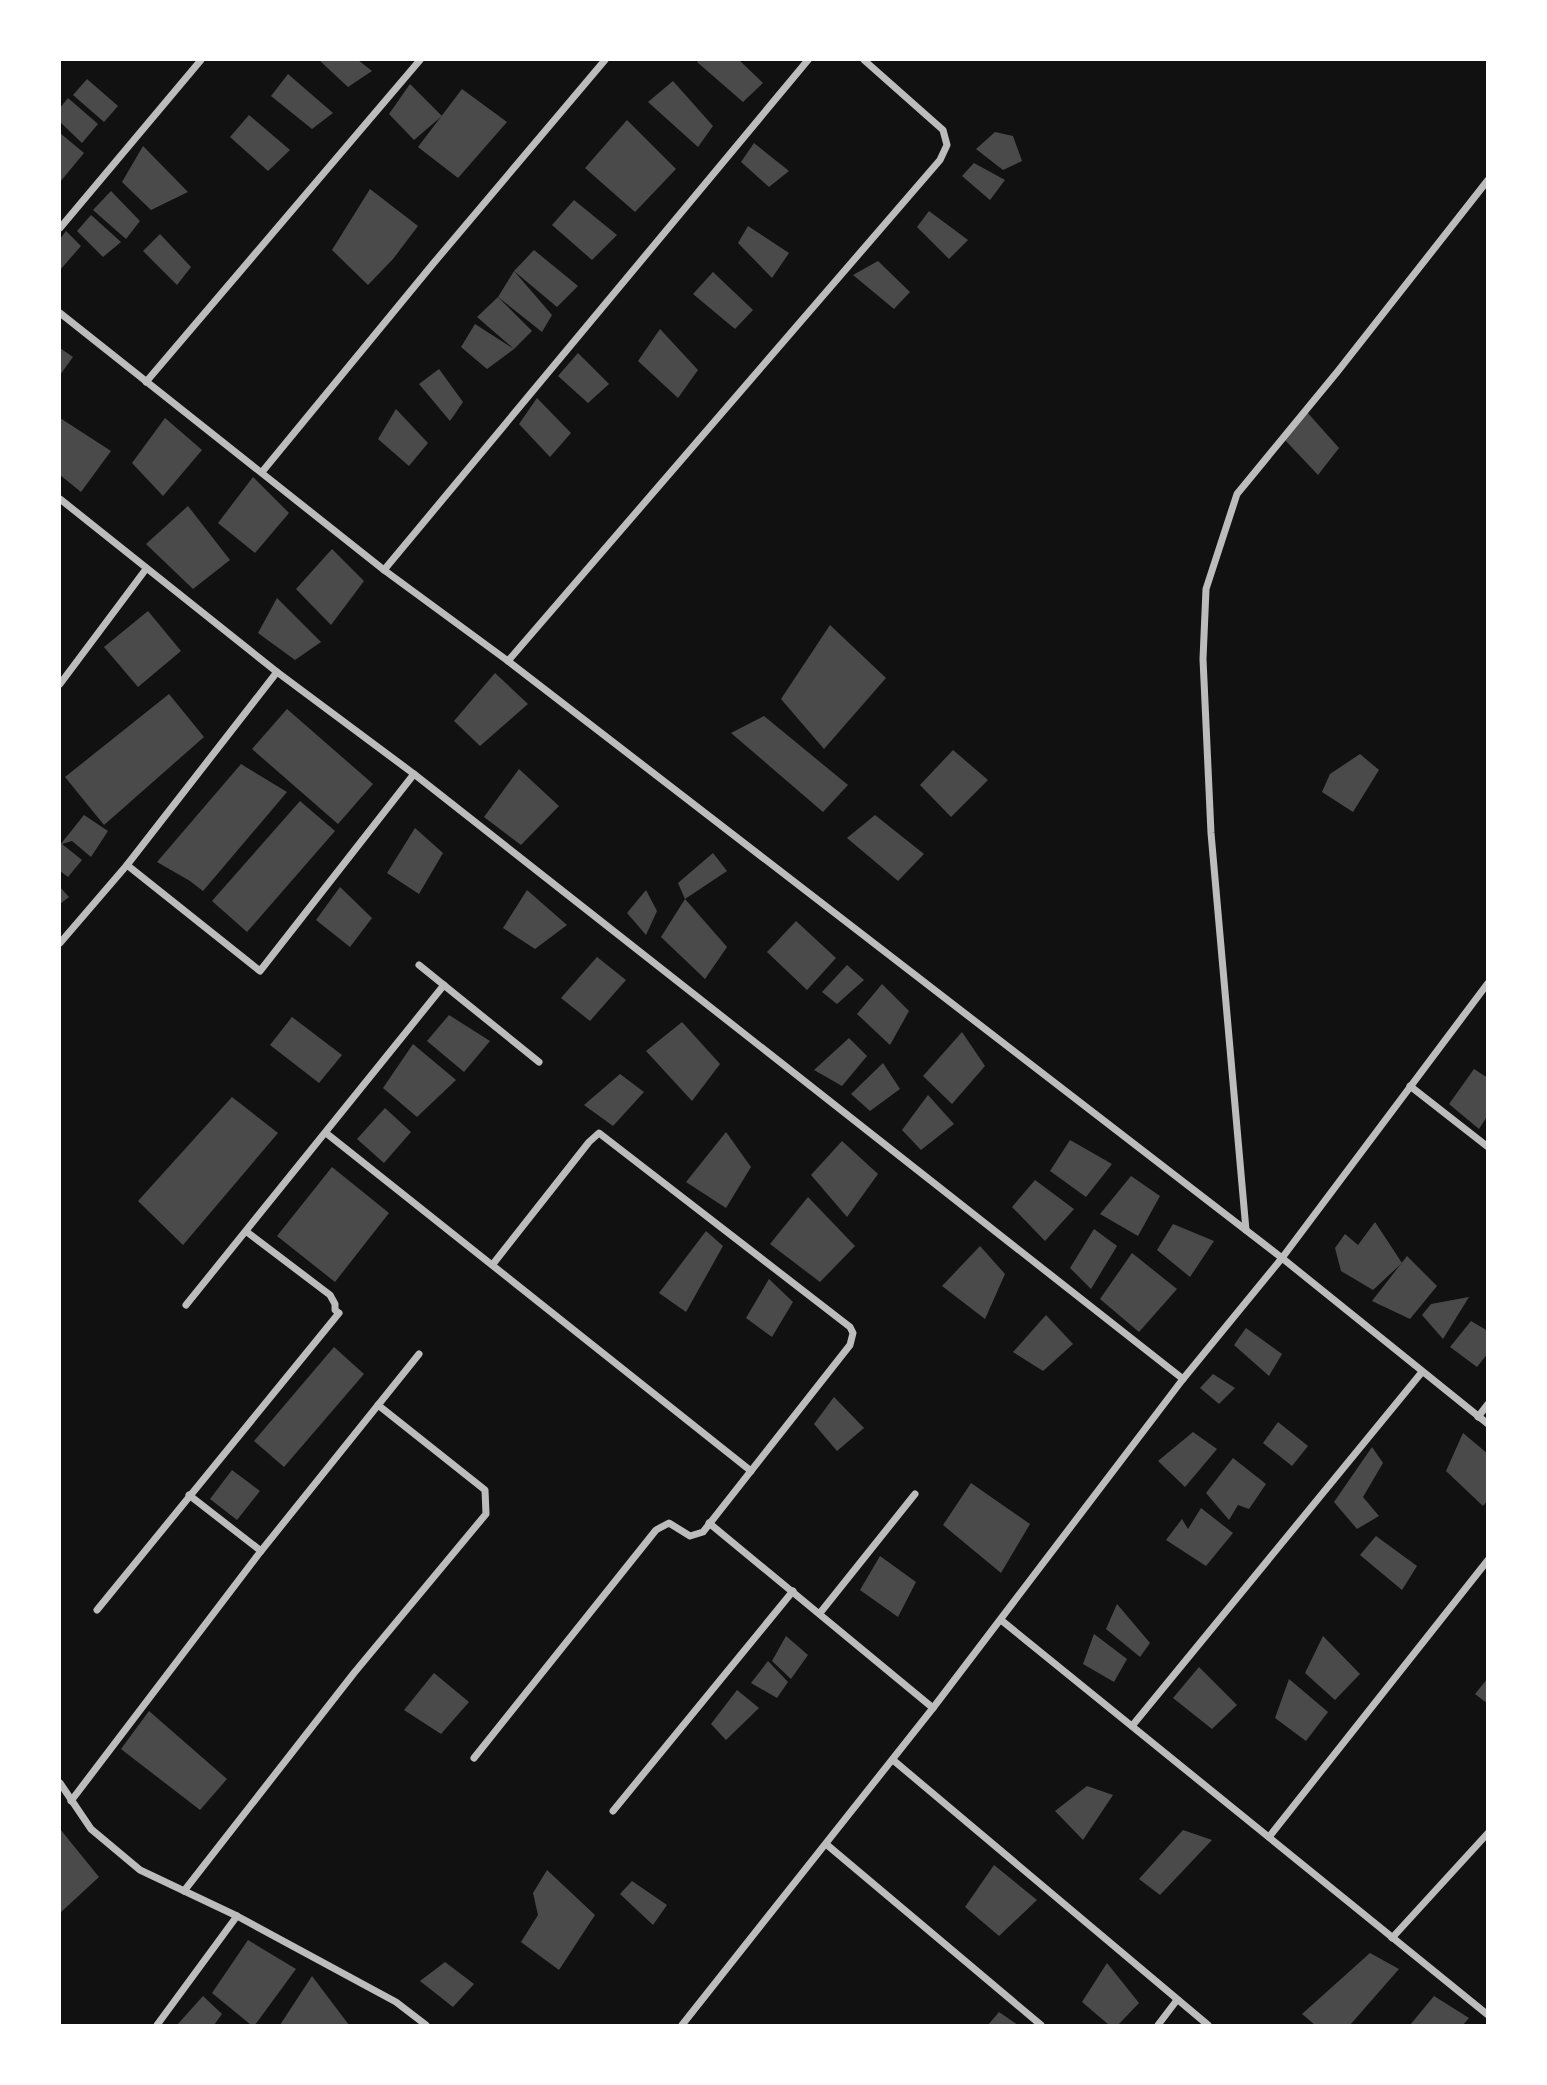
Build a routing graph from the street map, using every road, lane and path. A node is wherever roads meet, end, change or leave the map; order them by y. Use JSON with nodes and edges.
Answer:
{"nodes":[{"id":1,"x":201,"y":60,"type":"edge"},
{"id":2,"x":420,"y":60,"type":"edge"},
{"id":3,"x":605,"y":60,"type":"edge"},
{"id":4,"x":808,"y":60,"type":"edge"},
{"id":5,"x":864,"y":60,"type":"edge"},
{"id":6,"x":1488,"y":180,"type":"edge"},
{"id":7,"x":60,"y":228,"type":"edge"},
{"id":8,"x":60,"y":313,"type":"edge"},
{"id":9,"x":146,"y":382,"type":"junction"},
{"id":10,"x":261,"y":471,"type":"junction"},
{"id":11,"x":60,"y":499,"type":"edge"},
{"id":12,"x":146,"y":569,"type":"junction"},
{"id":13,"x":384,"y":570,"type":"junction"},
{"id":14,"x":508,"y":661,"type":"junction"},
{"id":15,"x":277,"y":672,"type":"junction"},
{"id":16,"x":60,"y":684,"type":"edge"},
{"id":17,"x":414,"y":774,"type":"junction"},
{"id":18,"x":127,"y":865,"type":"junction"},
{"id":19,"x":60,"y":943,"type":"edge"},
{"id":20,"x":419,"y":965,"type":"dead end"},
{"id":21,"x":1488,"y":983,"type":"edge"},
{"id":22,"x":444,"y":985,"type":"junction"},
{"id":23,"x":539,"y":1062,"type":"dead end"},
{"id":24,"x":1410,"y":1086,"type":"junction"},
{"id":25,"x":326,"y":1133,"type":"junction"},
{"id":26,"x":1488,"y":1147,"type":"edge"},
{"id":27,"x":1246,"y":1230,"type":"junction"},
{"id":28,"x":247,"y":1232,"type":"junction"},
{"id":29,"x":1282,"y":1258,"type":"junction"},
{"id":30,"x":493,"y":1264,"type":"junction"},
{"id":31,"x":186,"y":1306,"type":"dead end"},
{"id":32,"x":419,"y":1353,"type":"dead end"},
{"id":33,"x":1422,"y":1372,"type":"junction"},
{"id":34,"x":1183,"y":1379,"type":"junction"},
{"id":35,"x":1488,"y":1404,"type":"edge"},
{"id":36,"x":378,"y":1405,"type":"junction"},
{"id":37,"x":1478,"y":1417,"type":"junction"},
{"id":38,"x":1488,"y":1424,"type":"edge"},
{"id":39,"x":751,"y":1471,"type":"junction"},
{"id":40,"x":915,"y":1494,"type":"dead end"},
{"id":41,"x":189,"y":1495,"type":"junction"},
{"id":42,"x":709,"y":1523,"type":"junction"},
{"id":43,"x":261,"y":1551,"type":"junction"},
{"id":44,"x":1488,"y":1560,"type":"edge"},
{"id":45,"x":793,"y":1591,"type":"junction"},
{"id":46,"x":97,"y":1610,"type":"dead end"},
{"id":47,"x":820,"y":1613,"type":"junction"},
{"id":48,"x":1001,"y":1620,"type":"junction"},
{"id":49,"x":933,"y":1708,"type":"junction"},
{"id":50,"x":1132,"y":1726,"type":"junction"},
{"id":51,"x":474,"y":1758,"type":"dead end"},
{"id":52,"x":893,"y":1760,"type":"junction"},
{"id":53,"x":60,"y":1783,"type":"edge"},
{"id":54,"x":71,"y":1801,"type":"junction"},
{"id":55,"x":613,"y":1811,"type":"dead end"},
{"id":56,"x":1488,"y":1833,"type":"edge"},
{"id":57,"x":1269,"y":1837,"type":"junction"},
{"id":58,"x":826,"y":1844,"type":"junction"},
{"id":59,"x":184,"y":1891,"type":"junction"},
{"id":60,"x":237,"y":1916,"type":"junction"},
{"id":61,"x":1392,"y":1938,"type":"junction"},
{"id":62,"x":1177,"y":2000,"type":"junction"},
{"id":63,"x":1488,"y":2015,"type":"edge"},
{"id":64,"x":157,"y":2025,"type":"edge"},
{"id":65,"x":426,"y":2025,"type":"edge"},
{"id":66,"x":682,"y":2025,"type":"edge"},
{"id":67,"x":1041,"y":2025,"type":"edge"},
{"id":68,"x":1158,"y":2025,"type":"edge"},
{"id":69,"x":1208,"y":2025,"type":"edge"}],
"edges":[{"from":1,"to":7,"type":"street"},
{"from":2,"to":9,"type":"street"},
{"from":3,"to":10,"type":"street"},
{"from":4,"to":13,"type":"street"},
{"from":5,"to":14,"type":"street"},
{"from":6,"to":27,"type":"street"},
{"from":8,"to":9,"type":"street"},
{"from":9,"to":10,"type":"street"},
{"from":10,"to":13,"type":"street"},
{"from":11,"to":12,"type":"street"},
{"from":12,"to":15,"type":"street"},
{"from":12,"to":16,"type":"street"},
{"from":13,"to":14,"type":"street"},
{"from":14,"to":27,"type":"street"},
{"from":15,"to":17,"type":"street"},
{"from":15,"to":18,"type":"street"},
{"from":17,"to":18,"type":"street"},
{"from":17,"to":34,"type":"street"},
{"from":18,"to":19,"type":"street"},
{"from":20,"to":22,"type":"street"},
{"from":21,"to":24,"type":"street"},
{"from":22,"to":23,"type":"street"},
{"from":22,"to":25,"type":"street"},
{"from":24,"to":26,"type":"street"},
{"from":24,"to":29,"type":"street"},
{"from":25,"to":28,"type":"street"},
{"from":25,"to":30,"type":"street"},
{"from":27,"to":29,"type":"street"},
{"from":28,"to":31,"type":"street"},
{"from":28,"to":41,"type":"street"},
{"from":29,"to":33,"type":"street"},
{"from":29,"to":34,"type":"street"},
{"from":30,"to":39,"type":"street"},
{"from":30,"to":39,"type":"street"},
{"from":32,"to":36,"type":"street"},
{"from":33,"to":37,"type":"street"},
{"from":33,"to":50,"type":"street"},
{"from":34,"to":48,"type":"street"},
{"from":35,"to":37,"type":"street"},
{"from":36,"to":43,"type":"street"},
{"from":36,"to":59,"type":"street"},
{"from":37,"to":38,"type":"street"},
{"from":39,"to":42,"type":"street"},
{"from":40,"to":47,"type":"street"},
{"from":41,"to":43,"type":"street"},
{"from":41,"to":46,"type":"street"},
{"from":42,"to":45,"type":"street"},
{"from":42,"to":51,"type":"street"},
{"from":43,"to":54,"type":"street"},
{"from":44,"to":57,"type":"street"},
{"from":45,"to":47,"type":"street"},
{"from":45,"to":55,"type":"street"},
{"from":47,"to":49,"type":"street"},
{"from":48,"to":49,"type":"street"},
{"from":48,"to":50,"type":"street"},
{"from":49,"to":52,"type":"street"},
{"from":50,"to":57,"type":"street"},
{"from":52,"to":58,"type":"street"},
{"from":52,"to":62,"type":"street"},
{"from":53,"to":54,"type":"street"},
{"from":54,"to":59,"type":"street"},
{"from":56,"to":61,"type":"street"},
{"from":57,"to":61,"type":"street"},
{"from":58,"to":66,"type":"street"},
{"from":58,"to":67,"type":"street"},
{"from":59,"to":60,"type":"street"},
{"from":60,"to":64,"type":"street"},
{"from":60,"to":65,"type":"street"},
{"from":61,"to":63,"type":"street"},
{"from":62,"to":68,"type":"street"},
{"from":62,"to":69,"type":"street"}]}
